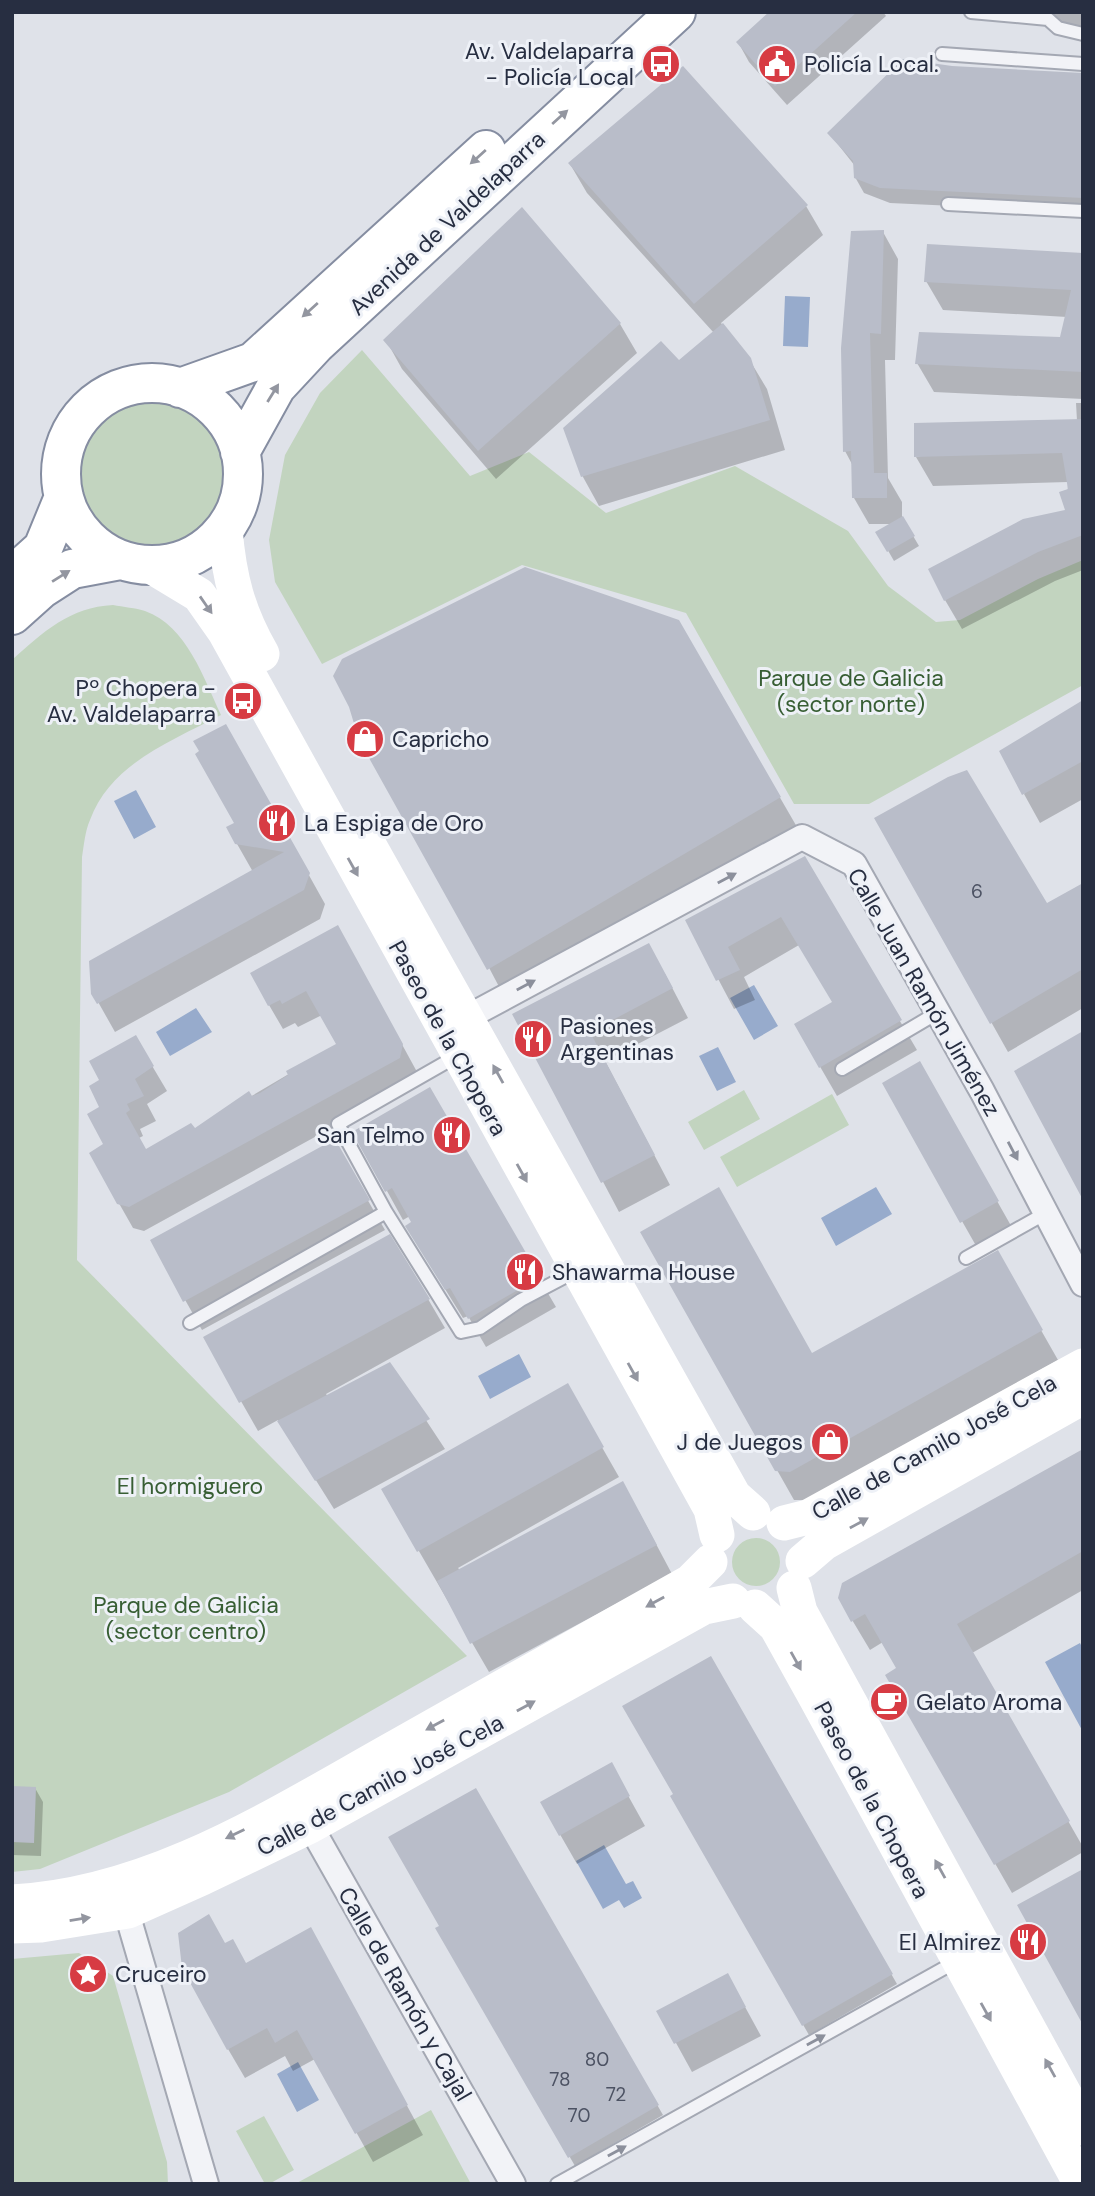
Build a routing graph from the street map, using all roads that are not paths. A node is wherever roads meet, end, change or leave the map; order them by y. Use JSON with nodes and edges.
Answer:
{"nodes":[{"id":1,"x":638,"y":12,"type":"edge"},
{"id":2,"x":676,"y":12,"type":"edge"},
{"id":3,"x":971,"y":12,"type":"edge"},
{"id":4,"x":1083,"y":34,"type":"edge"},
{"id":5,"x":942,"y":54,"type":"dead end"},
{"id":6,"x":1083,"y":64,"type":"edge"},
{"id":7,"x":948,"y":204,"type":"dead end"},
{"id":8,"x":1083,"y":211,"type":"edge"},
{"id":9,"x":180,"y":388,"type":"junction"},
{"id":10,"x":240,"y":453,"type":"junction"},
{"id":11,"x":64,"y":497,"type":"junction"},
{"id":12,"x":225,"y":530,"type":"junction"},
{"id":13,"x":136,"y":563,"type":"junction"},
{"id":14,"x":12,"y":576,"type":"edge"},
{"id":15,"x":12,"y":615,"type":"edge"},
{"id":16,"x":937,"y":1013,"type":"junction"},
{"id":17,"x":466,"y":1018,"type":"junction"},
{"id":18,"x":458,"y":1056,"type":"junction"},
{"id":19,"x":842,"y":1069,"type":"dead end"},
{"id":20,"x":386,"y":1212,"type":"junction"},
{"id":21,"x":1046,"y":1213,"type":"junction"},
{"id":22,"x":966,"y":1258,"type":"dead end"},
{"id":23,"x":576,"y":1271,"type":"junction"},
{"id":24,"x":1083,"y":1284,"type":"edge"},
{"id":25,"x":190,"y":1323,"type":"dead end"},
{"id":26,"x":1082,"y":1390,"type":"edge"},
{"id":27,"x":769,"y":1518,"type":"junction"},
{"id":28,"x":713,"y":1548,"type":"junction"},
{"id":29,"x":798,"y":1574,"type":"junction"},
{"id":30,"x":744,"y":1604,"type":"junction"},
{"id":31,"x":304,"y":1814,"type":"junction"},
{"id":32,"x":122,"y":1898,"type":"junction"},
{"id":33,"x":12,"y":1902,"type":"edge"},
{"id":34,"x":12,"y":1926,"type":"edge"},
{"id":35,"x":958,"y":1961,"type":"junction"},
{"id":36,"x":1083,"y":2128,"type":"edge"},
{"id":37,"x":206,"y":2184,"type":"edge"},
{"id":38,"x":513,"y":2184,"type":"edge"},
{"id":39,"x":557,"y":2184,"type":"edge"},
{"id":40,"x":1081,"y":2184,"type":"edge"}],
"edges":[{"from":1,"to":9,"type":"highway","name":"Avenida de Valdelaparra","one_way":true},
{"from":10,"to":2,"type":"highway","name":"Avenida de Valdelaparra","one_way":true},
{"from":3,"to":4,"type":"lane"},
{"from":5,"to":6,"type":"lane"},
{"from":7,"to":8,"type":"lane"},
{"from":9,"to":10,"type":"highway"},
{"from":9,"to":11,"type":"highway"},
{"from":10,"to":12,"type":"highway"},
{"from":11,"to":13,"type":"highway"},
{"from":11,"to":14,"type":"highway"},
{"from":12,"to":13,"type":"highway"},
{"from":12,"to":17,"type":"main road","name":"Paseo de la Chopera"},
{"from":15,"to":13,"type":"highway","one_way":true},
{"from":13,"to":18,"type":"main road","name":"Paseo de la Chopera","one_way":true},
{"from":17,"to":16,"type":"street","name":"Calle Juan Ramón Jiménez","one_way":true},
{"from":16,"to":19,"type":"lane"},
{"from":16,"to":21,"type":"street","name":"Calle Juan Ramón Jiménez","one_way":true},
{"from":27,"to":17,"type":"main road","name":"Paseo de la Chopera","one_way":true},
{"from":18,"to":20,"type":"lane"},
{"from":18,"to":23,"type":"main road","name":"Paseo de la Chopera","one_way":true},
{"from":20,"to":23,"type":"lane"},
{"from":20,"to":25,"type":"lane"},
{"from":21,"to":22,"type":"lane"},
{"from":21,"to":24,"type":"street","name":"Calle Juan Ramón Jiménez"},
{"from":23,"to":28,"type":"main road","name":"Paseo de la Chopera","one_way":true},
{"from":26,"to":27,"type":"main road","name":"Calle de Camilo José Cela"},
{"from":29,"to":26,"type":"main road","name":"Calle de Camilo José Cela","one_way":true},
{"from":27,"to":28,"type":"main road"},
{"from":27,"to":29,"type":"main road"},
{"from":28,"to":30,"type":"main road"},
{"from":28,"to":31,"type":"main road","name":"Calle de Camilo José Cela","one_way":true},
{"from":29,"to":30,"type":"main road"},
{"from":36,"to":29,"type":"main road","name":"Paseo de la Chopera","one_way":true},
{"from":31,"to":30,"type":"main road","name":"Calle de Camilo José Cela","one_way":true},
{"from":30,"to":35,"type":"main road","name":"Paseo de la Chopera","one_way":true},
{"from":31,"to":32,"type":"main road","name":"Calle de Camilo José Cela"},
{"from":31,"to":38,"type":"street","name":"Calle de Ramón y Cajal"},
{"from":32,"to":33,"type":"main road","name":"Calle de Camilo José Cela"},
{"from":34,"to":32,"type":"main road","name":"Calle de Camilo José Cela","one_way":true},
{"from":32,"to":37,"type":"street"},
{"from":39,"to":35,"type":"lane","one_way":true},
{"from":35,"to":40,"type":"main road","name":"Paseo de la Chopera","one_way":true}]}
